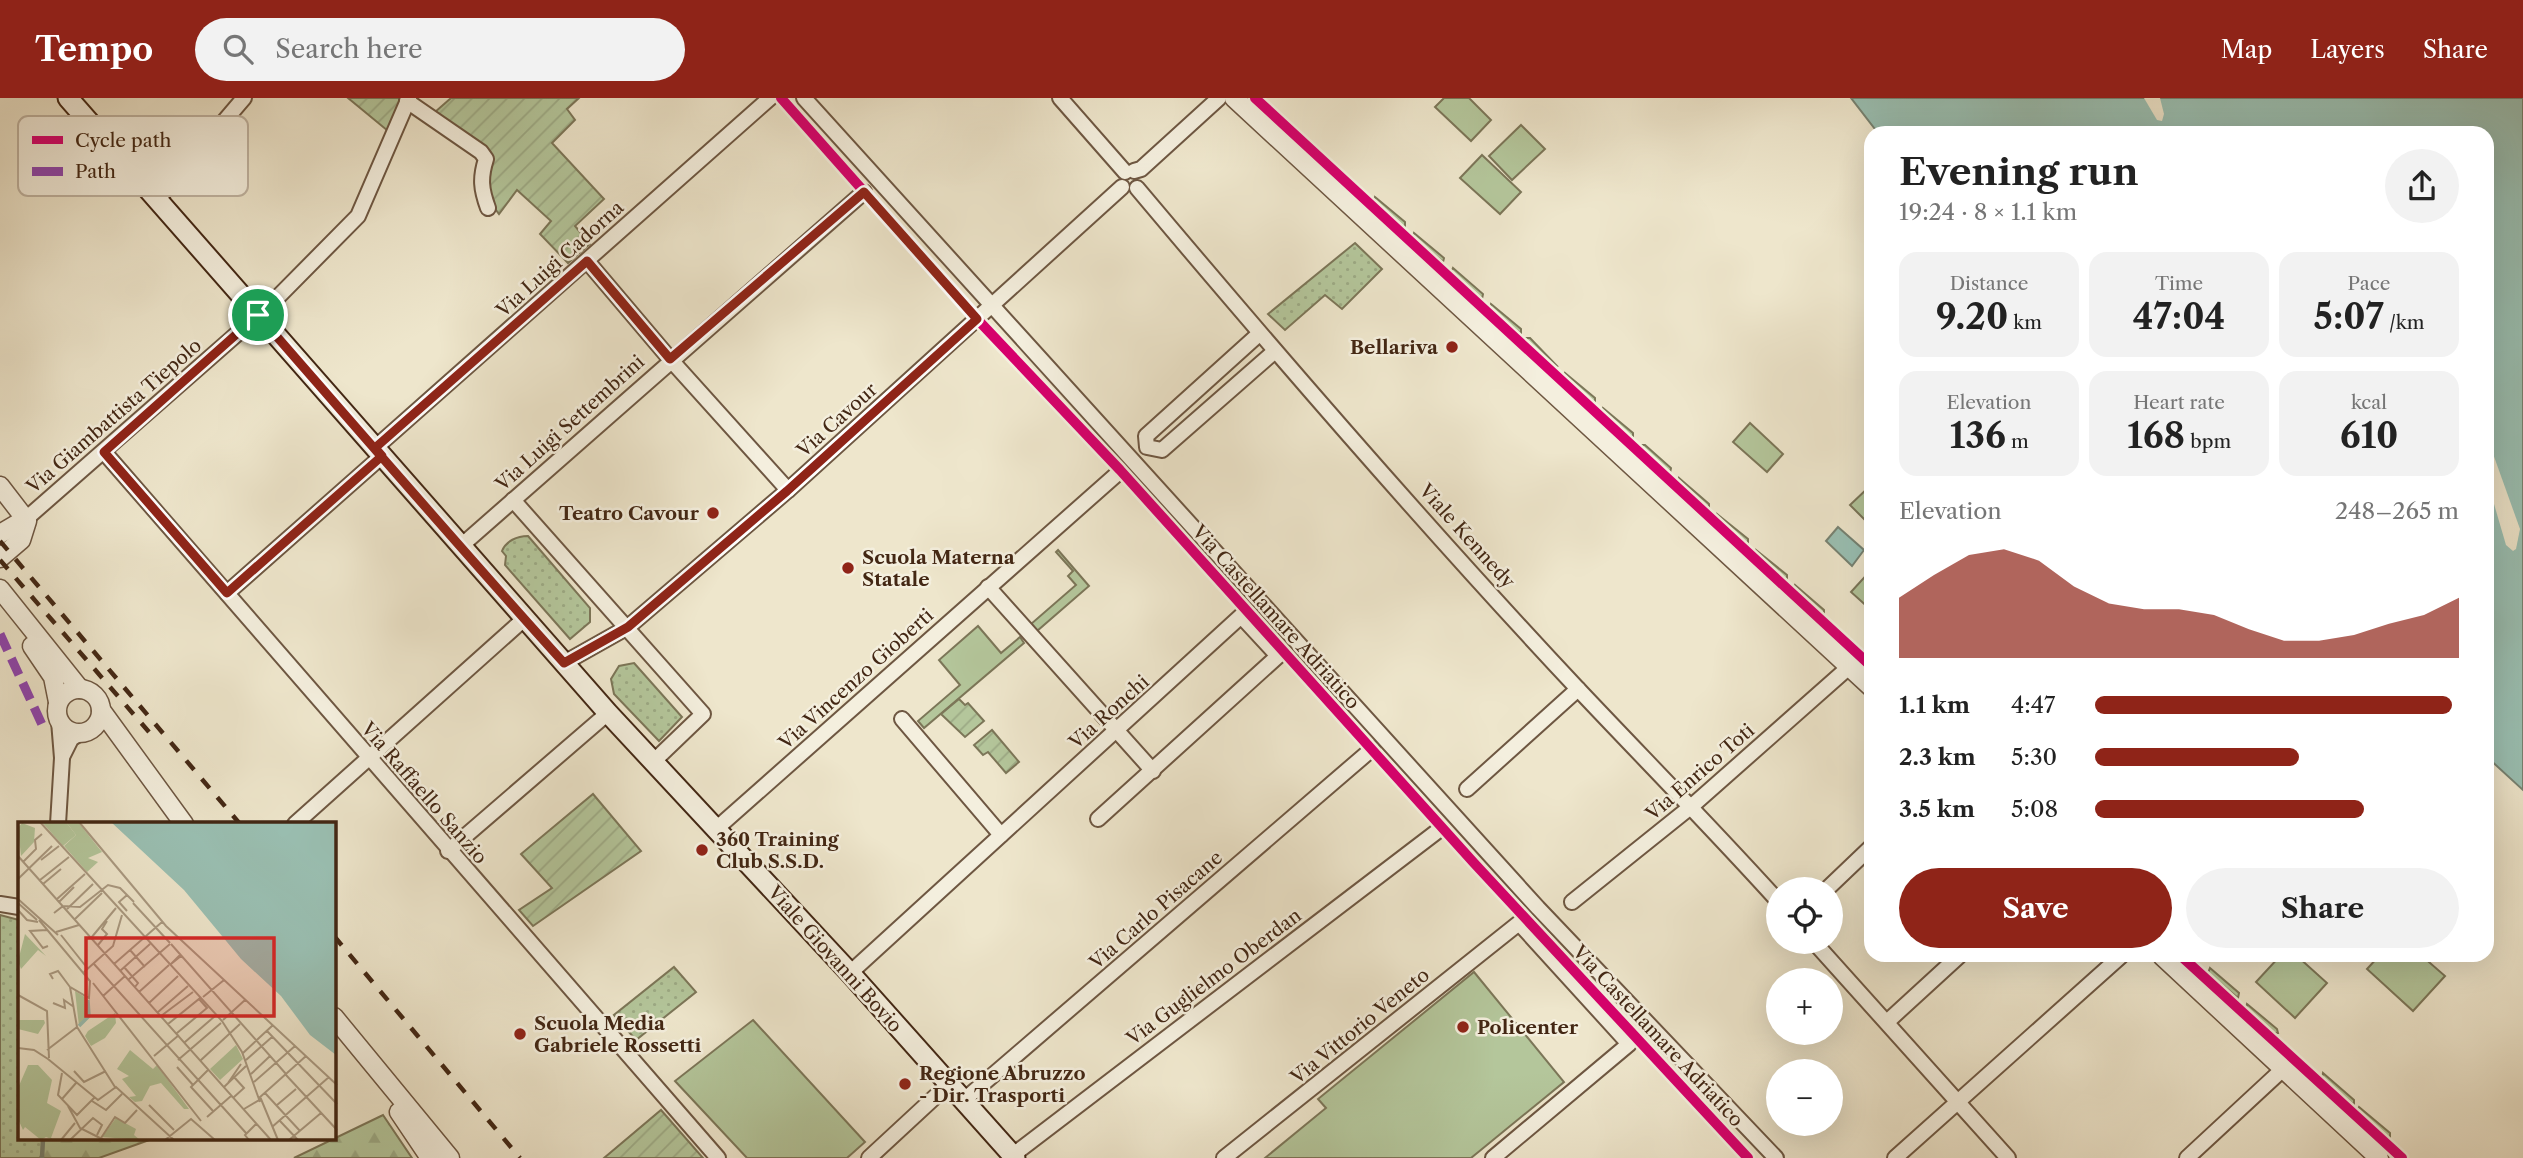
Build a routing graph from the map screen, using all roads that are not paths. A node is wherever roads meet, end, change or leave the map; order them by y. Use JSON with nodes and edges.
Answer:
{"nodes":[{"id":1,"x":244,"y":98,"type":"edge"},
{"id":2,"x":770,"y":98,"type":"edge"},
{"id":3,"x":804,"y":98,"type":"edge"},
{"id":4,"x":1060,"y":98,"type":"edge"},
{"id":5,"x":1219,"y":98,"type":"edge"},
{"id":6,"x":1234,"y":98,"type":"edge"},
{"id":7,"x":71,"y":99,"type":"edge"},
{"id":8,"x":408,"y":100,"type":"edge"},
{"id":9,"x":86,"y":116,"type":"edge"},
{"id":10,"x":229,"y":116,"type":"edge"},
{"id":11,"x":1130,"y":179,"type":"junction"},
{"id":12,"x":864,"y":192,"type":"dead end"},
{"id":13,"x":155,"y":196,"type":"edge"},
{"id":14,"x":161,"y":196,"type":"edge"},
{"id":15,"x":158,"y":200,"type":"junction"},
{"id":16,"x":488,"y":208,"type":"dead end"},
{"id":17,"x":587,"y":261,"type":"junction"},
{"id":18,"x":991,"y":306,"type":"junction"},
{"id":19,"x":258,"y":315,"type":"junction"},
{"id":20,"x":1259,"y":334,"type":"junction"},
{"id":21,"x":1275,"y":351,"type":"junction"},
{"id":22,"x":670,"y":359,"type":"junction"},
{"id":23,"x":104,"y":452,"type":"junction"},
{"id":24,"x":379,"y":452,"type":"junction"},
{"id":25,"x":1117,"y":474,"type":"dead end"},
{"id":26,"x":0,"y":486,"type":"edge"},
{"id":27,"x":788,"y":490,"type":"junction"},
{"id":28,"x":513,"y":500,"type":"junction"},
{"id":29,"x":27,"y":518,"type":"junction"},
{"id":30,"x":0,"y":534,"type":"edge"},
{"id":31,"x":461,"y":546,"type":"junction"},
{"id":32,"x":0,"y":558,"type":"edge"},
{"id":33,"x":988,"y":587,"type":"junction"},
{"id":34,"x":0,"y":589,"type":"edge"},
{"id":35,"x":227,"y":593,"type":"junction"},
{"id":36,"x":0,"y":598,"type":"edge"},
{"id":37,"x":524,"y":619,"type":"junction"},
{"id":38,"x":628,"y":627,"type":"junction"},
{"id":39,"x":564,"y":663,"type":"junction"},
{"id":40,"x":1849,"y":667,"type":"junction"},
{"id":41,"x":1864,"y":681,"type":"edge"},
{"id":42,"x":80,"y":689,"type":"junction"},
{"id":43,"x":1578,"y":689,"type":"junction"},
{"id":44,"x":58,"y":702,"type":"junction"},
{"id":45,"x":101,"y":710,"type":"junction"},
{"id":46,"x":608,"y":713,"type":"junction"},
{"id":47,"x":902,"y":719,"type":"dead end"},
{"id":48,"x":59,"y":721,"type":"junction"},
{"id":49,"x":1117,"y":731,"type":"junction"},
{"id":50,"x":83,"y":732,"type":"junction"},
{"id":51,"x":1372,"y":749,"type":"dead end"},
{"id":52,"x":130,"y":754,"type":"junction"},
{"id":53,"x":62,"y":758,"type":"junction"},
{"id":54,"x":369,"y":759,"type":"junction"},
{"id":55,"x":653,"y":762,"type":"junction"},
{"id":56,"x":1153,"y":771,"type":"junction"},
{"id":57,"x":1467,"y":789,"type":"dead end"},
{"id":58,"x":1693,"y":805,"type":"junction"},
{"id":59,"x":1098,"y":819,"type":"dead end"},
{"id":60,"x":58,"y":822,"type":"edge"},
{"id":61,"x":182,"y":822,"type":"edge"},
{"id":62,"x":297,"y":822,"type":"edge"},
{"id":63,"x":716,"y":829,"type":"junction"},
{"id":64,"x":1439,"y":830,"type":"dead end"},
{"id":65,"x":1001,"y":835,"type":"junction"},
{"id":66,"x":448,"y":851,"type":"junction"},
{"id":67,"x":1864,"y":854,"type":"edge"},
{"id":68,"x":1840,"y":877,"type":"edge"},
{"id":69,"x":1766,"y":887,"type":"edge"},
{"id":70,"x":1572,"y":902,"type":"dead end"},
{"id":71,"x":0,"y":904,"type":"edge"},
{"id":72,"x":18,"y":907,"type":"edge"},
{"id":73,"x":1825,"y":954,"type":"edge"},
{"id":74,"x":1952,"y":962,"type":"edge"},
{"id":75,"x":2114,"y":962,"type":"edge"},
{"id":76,"x":2168,"y":962,"type":"edge"},
{"id":77,"x":849,"y":973,"type":"junction"},
{"id":78,"x":336,"y":1020,"type":"edge"},
{"id":79,"x":1887,"y":1022,"type":"junction"},
{"id":80,"x":346,"y":1033,"type":"junction"},
{"id":81,"x":2283,"y":1069,"type":"junction"},
{"id":82,"x":950,"y":1083,"type":"junction"},
{"id":83,"x":964,"y":1100,"type":"junction"},
{"id":84,"x":1958,"y":1101,"type":"junction"},
{"id":85,"x":1014,"y":1157,"type":"edge"},
{"id":86,"x":430,"y":1158,"type":"edge"},
{"id":87,"x":450,"y":1158,"type":"edge"},
{"id":88,"x":718,"y":1158,"type":"edge"},
{"id":89,"x":869,"y":1158,"type":"edge"},
{"id":90,"x":1224,"y":1158,"type":"edge"},
{"id":91,"x":1493,"y":1158,"type":"edge"},
{"id":92,"x":1776,"y":1158,"type":"edge"},
{"id":93,"x":1895,"y":1158,"type":"edge"},
{"id":94,"x":2008,"y":1158,"type":"edge"},
{"id":95,"x":2187,"y":1158,"type":"edge"},
{"id":96,"x":2379,"y":1158,"type":"edge"}],
"edges":[{"from":1,"to":10,"type":"street"},
{"from":2,"to":17,"type":"street","name":"Via Luigi Cadorna"},
{"from":3,"to":18,"type":"street","name":"Via Castellamare Adriatico"},
{"from":4,"to":11,"type":"street","name":"Viale Kennedy"},
{"from":5,"to":11,"type":"street","name":"Via Cavour"},
{"from":6,"to":40,"type":"street"},
{"from":7,"to":9,"type":"main road","name":"Viale Giovanni Bovio"},
{"from":8,"to":16,"type":"street"},
{"from":8,"to":19,"type":"street","name":"Via Giambattista Tiepolo"},
{"from":11,"to":18,"type":"street","name":"Via Cavour"},
{"from":11,"to":20,"type":"street","name":"Viale Kennedy"},
{"from":12,"to":22,"type":"street","name":"Via Luigi Settembrini"},
{"from":13,"to":15,"type":"main road","name":"Viale Giovanni Bovio"},
{"from":14,"to":15,"type":"street"},
{"from":15,"to":19,"type":"main road","name":"Viale Giovanni Bovio"},
{"from":17,"to":22,"type":"street"},
{"from":17,"to":24,"type":"street","name":"Via Luigi Cadorna"},
{"from":18,"to":27,"type":"street","name":"Via Cavour"},
{"from":18,"to":92,"type":"street","name":"Via Castellamare Adriatico"},
{"from":19,"to":23,"type":"street","name":"Via Giambattista Tiepolo"},
{"from":19,"to":24,"type":"main road","name":"Viale Giovanni Bovio"},
{"from":20,"to":21,"type":"street","name":"Viale Kennedy"},
{"from":20,"to":21,"type":"street"},
{"from":21,"to":43,"type":"street","name":"Viale Kennedy"},
{"from":22,"to":27,"type":"street"},
{"from":22,"to":28,"type":"street","name":"Via Luigi Settembrini"},
{"from":23,"to":29,"type":"street","name":"Via Giambattista Tiepolo"},
{"from":23,"to":35,"type":"street","name":"Via Raffaello Sanzio"},
{"from":24,"to":31,"type":"main road","name":"Viale Giovanni Bovio"},
{"from":24,"to":35,"type":"street","name":"Via Luigi Cadorna"},
{"from":25,"to":33,"type":"street","name":"Via Vincenzo Gioberti"},
{"from":26,"to":29,"type":"street"},
{"from":27,"to":38,"type":"street","name":"Via Cavour"},
{"from":28,"to":31,"type":"street","name":"Via Luigi Settembrini"},
{"from":28,"to":38,"type":"street"},
{"from":29,"to":30,"type":"street"},
{"from":29,"to":32,"type":"street"},
{"from":31,"to":37,"type":"main road","name":"Viale Giovanni Bovio"},
{"from":33,"to":49,"type":"street"},
{"from":33,"to":63,"type":"street","name":"Via Vincenzo Gioberti"},
{"from":34,"to":42,"type":"street"},
{"from":35,"to":54,"type":"street","name":"Via Raffaello Sanzio"},
{"from":36,"to":44,"type":"street"},
{"from":37,"to":39,"type":"main road","name":"Viale Giovanni Bovio"},
{"from":37,"to":54,"type":"street"},
{"from":38,"to":39,"type":"street","name":"Via Cavour"},
{"from":38,"to":55,"type":"street"},
{"from":39,"to":46,"type":"main road","name":"Viale Giovanni Bovio"},
{"from":40,"to":41,"type":"street"},
{"from":40,"to":58,"type":"street","name":"Via Enrico Toti"},
{"from":42,"to":44,"type":"street"},
{"from":42,"to":45,"type":"street"},
{"from":43,"to":57,"type":"street"},
{"from":43,"to":58,"type":"street","name":"Viale Kennedy"},
{"from":44,"to":48,"type":"street"},
{"from":45,"to":50,"type":"street"},
{"from":45,"to":52,"type":"street"},
{"from":46,"to":55,"type":"main road","name":"Viale Giovanni Bovio"},
{"from":46,"to":66,"type":"street"},
{"from":47,"to":65,"type":"street"},
{"from":48,"to":50,"type":"street"},
{"from":48,"to":53,"type":"street"},
{"from":49,"to":56,"type":"street"},
{"from":49,"to":56,"type":"street","name":"Via Ronchi"},
{"from":49,"to":65,"type":"street","name":"Via Ronchi"},
{"from":50,"to":52,"type":"street"},
{"from":50,"to":53,"type":"street"},
{"from":51,"to":83,"type":"street","name":"Via Carlo Pisacane"},
{"from":52,"to":61,"type":"street"},
{"from":53,"to":60,"type":"street"},
{"from":54,"to":62,"type":"street"},
{"from":54,"to":66,"type":"street","name":"Via Raffaello Sanzio"},
{"from":55,"to":63,"type":"main road","name":"Viale Giovanni Bovio"},
{"from":56,"to":59,"type":"street"},
{"from":58,"to":69,"type":"street","name":"Viale Kennedy"},
{"from":58,"to":70,"type":"street","name":"Via Enrico Toti"},
{"from":63,"to":77,"type":"main road","name":"Viale Giovanni Bovio"},
{"from":64,"to":85,"type":"street","name":"Via Guglielmo Oberdan"},
{"from":65,"to":77,"type":"street","name":"Via Ronchi"},
{"from":66,"to":88,"type":"street","name":"Via Raffaello Sanzio"},
{"from":67,"to":68,"type":"street"},
{"from":71,"to":72,"type":"street"},
{"from":73,"to":79,"type":"street"},
{"from":74,"to":79,"type":"street"},
{"from":75,"to":84,"type":"street"},
{"from":76,"to":81,"type":"street"},
{"from":77,"to":82,"type":"main road","name":"Viale Giovanni Bovio"},
{"from":78,"to":80,"type":"street"},
{"from":79,"to":84,"type":"street"},
{"from":80,"to":86,"type":"street"},
{"from":80,"to":87,"type":"street"},
{"from":81,"to":95,"type":"street"},
{"from":81,"to":96,"type":"street"},
{"from":82,"to":83,"type":"main road","name":"Viale Giovanni Bovio"},
{"from":82,"to":89,"type":"street"},
{"from":83,"to":85,"type":"main road","name":"Viale Giovanni Bovio"},
{"from":84,"to":93,"type":"street"},
{"from":84,"to":94,"type":"street"},
{"from":90,"to":91,"type":"street","name":"Via Vittorio Veneto"}]}
